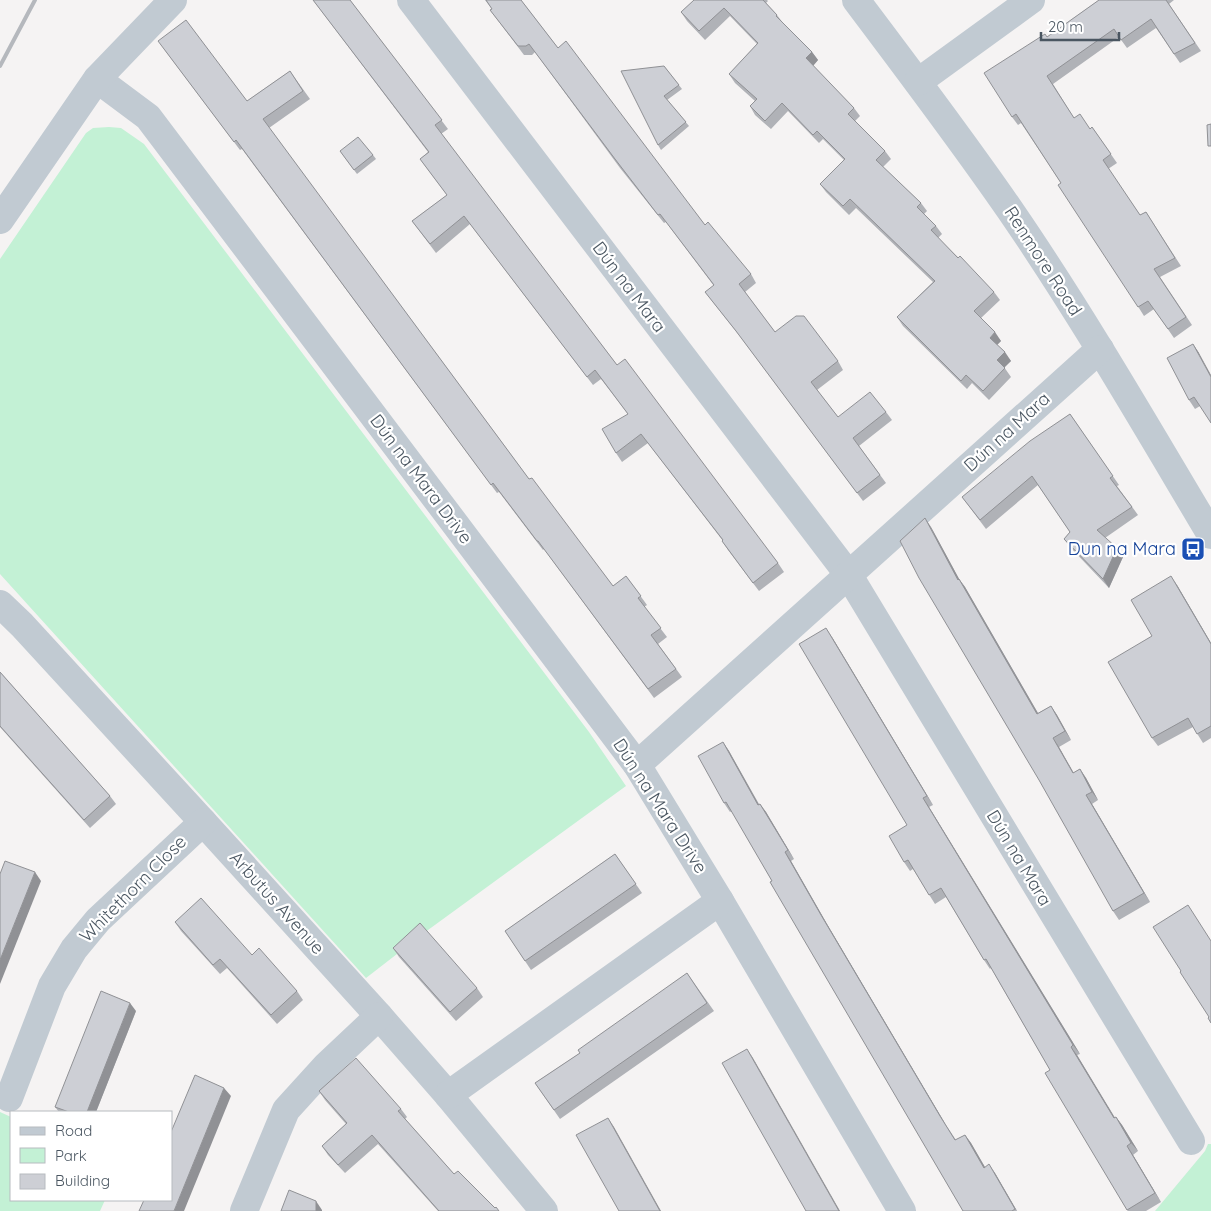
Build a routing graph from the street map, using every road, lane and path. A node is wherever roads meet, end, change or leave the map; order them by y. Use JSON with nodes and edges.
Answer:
{"nodes":[{"id":1,"x":172,"y":0,"type":"edge"},
{"id":2,"x":410,"y":0,"type":"edge"},
{"id":3,"x":856,"y":0,"type":"edge"},
{"id":4,"x":1031,"y":0,"type":"edge"},
{"id":5,"x":97,"y":79,"type":"junction"},
{"id":6,"x":918,"y":82,"type":"junction"},
{"id":7,"x":0,"y":220,"type":"edge"},
{"id":8,"x":1100,"y":349,"type":"junction"},
{"id":9,"x":1211,"y":535,"type":"edge"},
{"id":10,"x":848,"y":574,"type":"junction"},
{"id":11,"x":0,"y":604,"type":"edge"},
{"id":12,"x":637,"y":764,"type":"junction"},
{"id":13,"x":203,"y":822,"type":"junction"},
{"id":14,"x":720,"y":901,"type":"junction"},
{"id":15,"x":379,"y":1016,"type":"junction"},
{"id":16,"x":448,"y":1095,"type":"junction"},
{"id":17,"x":9,"y":1098,"type":"dead end"},
{"id":18,"x":1191,"y":1141,"type":"dead end"},
{"id":19,"x":244,"y":1211,"type":"edge"},
{"id":20,"x":544,"y":1211,"type":"edge"},
{"id":21,"x":902,"y":1211,"type":"edge"}],
"edges":[{"from":1,"to":5,"type":"street"},
{"from":2,"to":10,"type":"street","name":"Dún na Mara"},
{"from":3,"to":6,"type":"street","name":"Renmore Road"},
{"from":4,"to":6,"type":"street"},
{"from":5,"to":7,"type":"street"},
{"from":5,"to":12,"type":"street","name":"Dún na Mara Drive"},
{"from":6,"to":8,"type":"street","name":"Renmore Road"},
{"from":8,"to":9,"type":"street","name":"Renmore Road"},
{"from":8,"to":10,"type":"street","name":"Dún na Mara"},
{"from":10,"to":12,"type":"street","name":"Dún na Mara"},
{"from":10,"to":18,"type":"street","name":"Dún na Mara"},
{"from":11,"to":13,"type":"street","name":"Arbutus Avenue"},
{"from":12,"to":14,"type":"street","name":"Dún na Mara Drive"},
{"from":13,"to":15,"type":"street","name":"Arbutus Avenue"},
{"from":13,"to":17,"type":"street","name":"Whitethorn Close"},
{"from":14,"to":16,"type":"street"},
{"from":14,"to":21,"type":"street","name":"Dún na Mara Drive"},
{"from":15,"to":16,"type":"street","name":"Arbutus Avenue"},
{"from":15,"to":19,"type":"street"},
{"from":16,"to":20,"type":"street","name":"Arbutus Avenue"}]}
